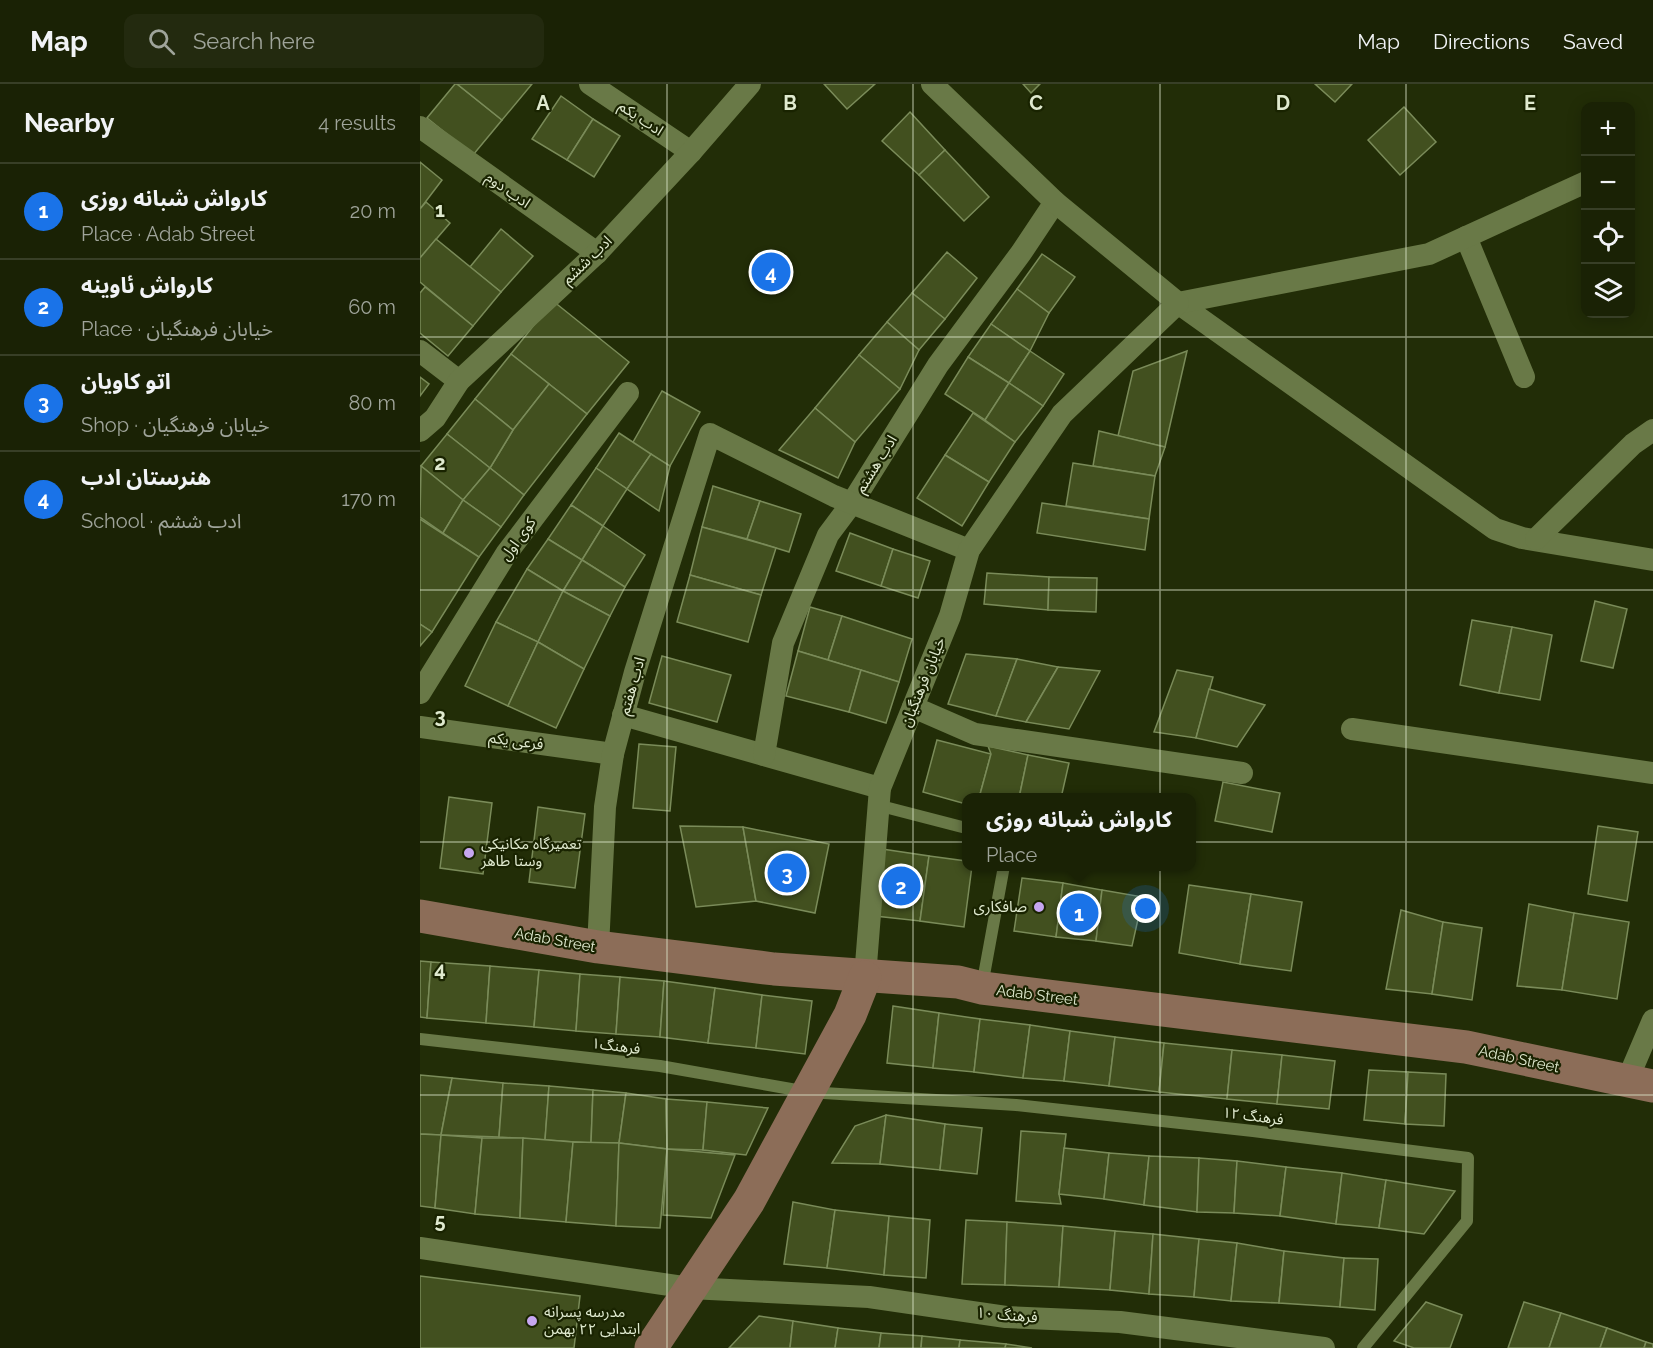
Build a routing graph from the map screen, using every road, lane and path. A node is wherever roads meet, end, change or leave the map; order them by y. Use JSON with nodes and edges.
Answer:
{"nodes":[{"id":1,"x":590,"y":84,"type":"edge"},
{"id":2,"x":750,"y":84,"type":"edge"},
{"id":3,"x":932,"y":84,"type":"edge"},
{"id":4,"x":420,"y":128,"type":"edge"},
{"id":5,"x":691,"y":152,"type":"junction"},
{"id":6,"x":1581,"y":184,"type":"edge"},
{"id":7,"x":1055,"y":202,"type":"junction"},
{"id":8,"x":1466,"y":237,"type":"junction"},
{"id":9,"x":597,"y":253,"type":"junction"},
{"id":10,"x":1178,"y":303,"type":"junction"},
{"id":11,"x":420,"y":351,"type":"edge"},
{"id":12,"x":1524,"y":377,"type":"dead end"},
{"id":13,"x":459,"y":381,"type":"junction"},
{"id":14,"x":628,"y":393,"type":"dead end"},
{"id":15,"x":1653,"y":430,"type":"edge"},
{"id":16,"x":420,"y":431,"type":"edge"},
{"id":17,"x":852,"y":503,"type":"junction"},
{"id":18,"x":1536,"y":539,"type":"junction"},
{"id":19,"x":969,"y":550,"type":"junction"},
{"id":20,"x":1653,"y":560,"type":"edge"},
{"id":21,"x":420,"y":693,"type":"edge"},
{"id":22,"x":913,"y":707,"type":"junction"},
{"id":23,"x":623,"y":715,"type":"junction"},
{"id":24,"x":420,"y":727,"type":"edge"},
{"id":25,"x":1352,"y":729,"type":"dead end"},
{"id":26,"x":613,"y":754,"type":"junction"},
{"id":27,"x":764,"y":755,"type":"junction"},
{"id":28,"x":1242,"y":773,"type":"dead end"},
{"id":29,"x":1653,"y":773,"type":"edge"},
{"id":30,"x":879,"y":796,"type":"junction"},
{"id":31,"x":962,"y":827,"type":"edge"},
{"id":32,"x":1003,"y":871,"type":"edge"},
{"id":33,"x":420,"y":916,"type":"edge"},
{"id":34,"x":598,"y":947,"type":"junction"},
{"id":35,"x":866,"y":977,"type":"junction"},
{"id":36,"x":982,"y":988,"type":"junction"},
{"id":37,"x":1653,"y":1020,"type":"edge"},
{"id":38,"x":420,"y":1039,"type":"edge"},
{"id":39,"x":1640,"y":1084,"type":"edge"},
{"id":40,"x":808,"y":1092,"type":"junction"},
{"id":41,"x":420,"y":1248,"type":"edge"},
{"id":42,"x":690,"y":1288,"type":"junction"},
{"id":43,"x":651,"y":1348,"type":"edge"},
{"id":44,"x":1324,"y":1348,"type":"edge"},
{"id":45,"x":1363,"y":1348,"type":"edge"}],
"edges":[{"from":1,"to":5,"type":"street","name":"ادب یکم"},
{"from":2,"to":5,"type":"street","name":"ادب ششم"},
{"from":3,"to":7,"type":"street"},
{"from":4,"to":9,"type":"street","name":"ادب دوم"},
{"from":5,"to":9,"type":"street","name":"ادب ششم"},
{"from":6,"to":8,"type":"street"},
{"from":7,"to":10,"type":"street"},
{"from":7,"to":17,"type":"street","name":"ادب هشتم"},
{"from":8,"to":10,"type":"street"},
{"from":8,"to":12,"type":"street"},
{"from":9,"to":13,"type":"street","name":"ادب ششم"},
{"from":10,"to":18,"type":"street"},
{"from":10,"to":19,"type":"street","name":"خیابان فرهنگیان"},
{"from":11,"to":13,"type":"street"},
{"from":13,"to":16,"type":"street","name":"ادب ششم"},
{"from":14,"to":21,"type":"street","name":"کوی اول"},
{"from":15,"to":18,"type":"street"},
{"from":17,"to":19,"type":"street"},
{"from":17,"to":23,"type":"street","name":"ادب هفتم"},
{"from":17,"to":27,"type":"street","name":"ادب هشتم"},
{"from":18,"to":20,"type":"street"},
{"from":19,"to":22,"type":"street","name":"خیابان فرهنگیان"},
{"from":22,"to":28,"type":"street"},
{"from":22,"to":30,"type":"street","name":"خیابان فرهنگیان"},
{"from":23,"to":26,"type":"street","name":"ادب هفتم"},
{"from":23,"to":27,"type":"street"},
{"from":24,"to":26,"type":"street","name":"فرعی یکم"},
{"from":25,"to":29,"type":"street"},
{"from":26,"to":34,"type":"street","name":"ادب هفتم"},
{"from":27,"to":30,"type":"street"},
{"from":30,"to":31,"type":"lane"},
{"from":30,"to":35,"type":"street","name":"خیابان فرهنگیان"},
{"from":32,"to":36,"type":"lane"},
{"from":33,"to":34,"type":"street","name":"Adab Street"},
{"from":34,"to":35,"type":"street","name":"Adab Street"},
{"from":35,"to":36,"type":"street","name":"Adab Street"},
{"from":35,"to":40,"type":"street"},
{"from":36,"to":39,"type":"street","name":"Adab Street"},
{"from":37,"to":39,"type":"street"},
{"from":38,"to":40,"type":"lane","name":"فرهنگ۱"},
{"from":40,"to":42,"type":"street"},
{"from":40,"to":45,"type":"lane","name":"فرهنگ ۱۲"},
{"from":41,"to":42,"type":"street","name":"فرهنگ ۱۰"},
{"from":42,"to":43,"type":"street"},
{"from":42,"to":44,"type":"street","name":"فرهنگ ۱۰"}]}
